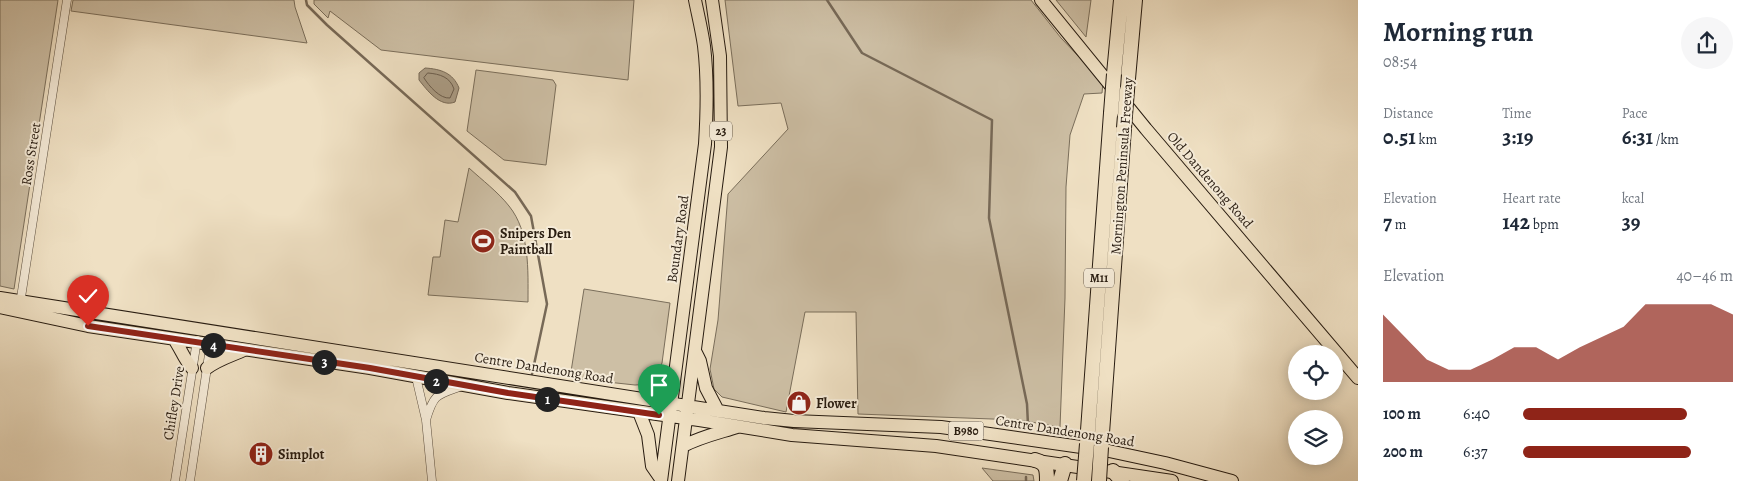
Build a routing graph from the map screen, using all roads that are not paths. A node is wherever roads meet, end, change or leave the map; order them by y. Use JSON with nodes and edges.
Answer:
{"nodes":[{"id":1,"x":68,"y":0,"type":"edge"},
{"id":2,"x":695,"y":0,"type":"edge"},
{"id":3,"x":712,"y":0,"type":"edge"},
{"id":4,"x":1041,"y":0,"type":"edge"},
{"id":5,"x":1121,"y":0,"type":"edge"},
{"id":6,"x":1135,"y":0,"type":"edge"},
{"id":7,"x":0,"y":298,"type":"edge"},
{"id":8,"x":20,"y":306,"type":"junction"},
{"id":9,"x":0,"y":307,"type":"edge"},
{"id":10,"x":199,"y":330,"type":"junction"},
{"id":11,"x":213,"y":332,"type":"junction"},
{"id":12,"x":174,"y":339,"type":"junction"},
{"id":13,"x":196,"y":343,"type":"junction"},
{"id":14,"x":211,"y":345,"type":"junction"},
{"id":15,"x":244,"y":350,"type":"junction"},
{"id":16,"x":694,"y":351,"type":"junction"},
{"id":17,"x":192,"y":368,"type":"junction"},
{"id":18,"x":207,"y":368,"type":"junction"},
{"id":19,"x":416,"y":377,"type":"junction"},
{"id":20,"x":1358,"y":378,"type":"edge"},
{"id":21,"x":463,"y":386,"type":"junction"},
{"id":22,"x":671,"y":403,"type":"junction"},
{"id":23,"x":639,"y":412,"type":"junction"},
{"id":24,"x":687,"y":412,"type":"junction"},
{"id":25,"x":715,"y":414,"type":"junction"},
{"id":26,"x":669,"y":416,"type":"junction"},
{"id":27,"x":426,"y":420,"type":"junction"},
{"id":28,"x":738,"y":426,"type":"junction"},
{"id":29,"x":683,"y":446,"type":"junction"},
{"id":30,"x":1091,"y":447,"type":"junction"},
{"id":31,"x":1035,"y":460,"type":"junction"},
{"id":32,"x":1065,"y":464,"type":"junction"},
{"id":33,"x":1117,"y":476,"type":"edge"},
{"id":34,"x":661,"y":480,"type":"edge"},
{"id":35,"x":175,"y":481,"type":"edge"},
{"id":36,"x":190,"y":481,"type":"edge"},
{"id":37,"x":432,"y":481,"type":"edge"},
{"id":38,"x":678,"y":481,"type":"edge"},
{"id":39,"x":1047,"y":481,"type":"edge"},
{"id":40,"x":1060,"y":481,"type":"edge"},
{"id":41,"x":1084,"y":481,"type":"edge"},
{"id":42,"x":1099,"y":481,"type":"edge"},
{"id":43,"x":1172,"y":481,"type":"edge"},
{"id":44,"x":1232,"y":481,"type":"edge"}],
"edges":[{"from":1,"to":8,"type":"street","name":"Ross Street"},
{"from":2,"to":22,"type":"main road","name":"Boundary Road","number":"23"},
{"from":3,"to":16,"type":"main road","number":"23"},
{"from":4,"to":20,"type":"main road","name":"Old Dandenong Road"},
{"from":5,"to":30,"type":"highway","name":"Mornington Peninsula Freeway","number":"M11","bridge":true},
{"from":6,"to":30,"type":"highway","name":"Mornington Peninsula Freeway","number":"M11","bridge":true},
{"from":7,"to":8,"type":"main road","name":"Centre Dandenong Road"},
{"from":8,"to":9,"type":"main road","name":"Centre Dandenong Road"},
{"from":8,"to":10,"type":"main road","name":"Centre Dandenong Road"},
{"from":8,"to":12,"type":"main road","name":"Centre Dandenong Road"},
{"from":10,"to":11,"type":"main road","name":"Centre Dandenong Road"},
{"from":10,"to":13,"type":"street","name":"Chifley Drive"},
{"from":11,"to":14,"type":"street","name":"Chifley Drive"},
{"from":11,"to":22,"type":"main road","name":"Centre Dandenong Road"},
{"from":12,"to":13,"type":"main road","name":"Centre Dandenong Road"},
{"from":12,"to":17,"type":"main road"},
{"from":13,"to":14,"type":"main road","name":"Centre Dandenong Road"},
{"from":13,"to":17,"type":"street","name":"Chifley Drive"},
{"from":14,"to":15,"type":"main road","name":"Centre Dandenong Road"},
{"from":14,"to":18,"type":"street","name":"Chifley Drive"},
{"from":15,"to":18,"type":"main road"},
{"from":15,"to":19,"type":"main road","name":"Centre Dandenong Road"},
{"from":16,"to":24,"type":"main road","number":"23"},
{"from":16,"to":25,"type":"main road"},
{"from":17,"to":35,"type":"street","name":"Chifley Drive"},
{"from":18,"to":36,"type":"street","name":"Chifley Drive"},
{"from":19,"to":21,"type":"main road","name":"Centre Dandenong Road"},
{"from":19,"to":27,"type":"street"},
{"from":21,"to":23,"type":"main road","name":"Centre Dandenong Road"},
{"from":21,"to":27,"type":"street"},
{"from":22,"to":24,"type":"main road","name":"Centre Dandenong Road","number":"B980"},
{"from":22,"to":26,"type":"main road","name":"Boundary Road","number":"23"},
{"from":23,"to":26,"type":"main road","name":"Centre Dandenong Road"},
{"from":23,"to":34,"type":"main road"},
{"from":24,"to":25,"type":"main road","name":"Centre Dandenong Road","number":"B980"},
{"from":24,"to":26,"type":"main road","name":"Centre Dandenong Road","number":"B980"},
{"from":24,"to":29,"type":"main road","number":"23"},
{"from":25,"to":28,"type":"main road","name":"Centre Dandenong Road","number":"B980"},
{"from":25,"to":30,"type":"main road","name":"Centre Dandenong Road","number":"B980"},
{"from":26,"to":34,"type":"main road","name":"Boundary Road","number":"23"},
{"from":27,"to":37,"type":"street"},
{"from":28,"to":29,"type":"main road"},
{"from":28,"to":31,"type":"main road","name":"Centre Dandenong Road","number":"B980"},
{"from":29,"to":38,"type":"main road","number":"23"},
{"from":30,"to":32,"type":"main road"},
{"from":30,"to":33,"type":"main road"},
{"from":30,"to":41,"type":"highway","name":"Mornington Peninsula Freeway","number":"M11","bridge":true},
{"from":30,"to":42,"type":"highway","name":"Mornington Peninsula Freeway","number":"M11","bridge":true},
{"from":30,"to":44,"type":"main road","name":"Centre Dandenong Road","number":"B980"},
{"from":31,"to":32,"type":"main road","name":"Centre Dandenong Road","number":"B980"},
{"from":31,"to":39,"type":"highway"},
{"from":32,"to":33,"type":"main road","name":"Centre Dandenong Road","number":"B980"},
{"from":32,"to":40,"type":"highway"},
{"from":33,"to":43,"type":"main road","name":"Centre Dandenong Road","number":"B980"}]}
